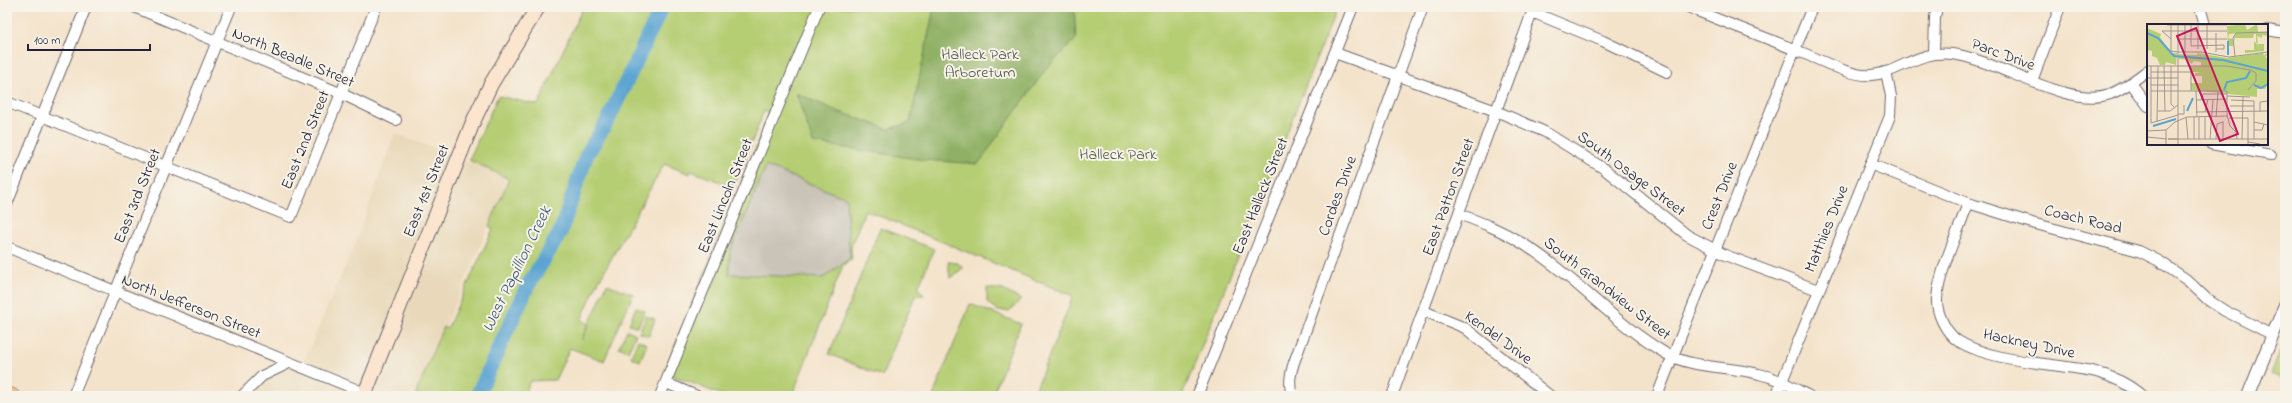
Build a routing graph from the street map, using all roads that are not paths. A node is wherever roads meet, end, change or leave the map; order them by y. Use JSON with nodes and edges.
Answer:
{"nodes":[{"id":1,"x":86,"y":7,"type":"edge"},
{"id":2,"x":134,"y":7,"type":"edge"},
{"id":3,"x":231,"y":7,"type":"edge"},
{"id":4,"x":376,"y":7,"type":"edge"},
{"id":5,"x":538,"y":7,"type":"edge"},
{"id":6,"x":819,"y":7,"type":"edge"},
{"id":7,"x":1353,"y":7,"type":"edge"},
{"id":8,"x":1423,"y":7,"type":"edge"},
{"id":9,"x":1688,"y":7,"type":"edge"},
{"id":10,"x":1812,"y":7,"type":"edge"},
{"id":11,"x":1937,"y":7,"type":"edge"},
{"id":12,"x":2060,"y":7,"type":"edge"},
{"id":13,"x":2200,"y":7,"type":"edge"},
{"id":14,"x":1533,"y":10,"type":"edge"},
{"id":15,"x":2205,"y":24,"type":"edge"},
{"id":16,"x":2268,"y":30,"type":"edge"},
{"id":17,"x":2285,"y":33,"type":"edge"},
{"id":18,"x":217,"y":41,"type":"junction"},
{"id":19,"x":1795,"y":50,"type":"junction"},
{"id":20,"x":1334,"y":53,"type":"junction"},
{"id":21,"x":1934,"y":54,"type":"junction"},
{"id":22,"x":2147,"y":71,"type":"edge"},
{"id":23,"x":1667,"y":72,"type":"dead end"},
{"id":24,"x":1886,"y":72,"type":"junction"},
{"id":25,"x":1398,"y":76,"type":"junction"},
{"id":26,"x":2032,"y":81,"type":"junction"},
{"id":27,"x":2131,"y":83,"type":"junction"},
{"id":28,"x":340,"y":93,"type":"junction"},
{"id":29,"x":7,"y":102,"type":"edge"},
{"id":30,"x":2147,"y":105,"type":"edge"},
{"id":31,"x":1496,"y":111,"type":"junction"},
{"id":32,"x":43,"y":116,"type":"junction"},
{"id":33,"x":396,"y":120,"type":"dead end"},
{"id":34,"x":2216,"y":145,"type":"edge"},
{"id":35,"x":2271,"y":155,"type":"dead end"},
{"id":36,"x":1870,"y":164,"type":"junction"},
{"id":37,"x":166,"y":166,"type":"junction"},
{"id":38,"x":7,"y":204,"type":"edge"},
{"id":39,"x":1968,"y":204,"type":"junction"},
{"id":40,"x":1459,"y":214,"type":"junction"},
{"id":41,"x":7,"y":247,"type":"edge"},
{"id":42,"x":1714,"y":250,"type":"junction"},
{"id":43,"x":1818,"y":290,"type":"junction"},
{"id":44,"x":116,"y":292,"type":"junction"},
{"id":45,"x":2285,"y":305,"type":"edge"},
{"id":46,"x":1424,"y":310,"type":"junction"},
{"id":47,"x":2273,"y":335,"type":"junction"},
{"id":48,"x":271,"y":356,"type":"junction"},
{"id":49,"x":1672,"y":356,"type":"junction"},
{"id":50,"x":289,"y":363,"type":"junction"},
{"id":51,"x":262,"y":376,"type":"junction"},
{"id":52,"x":1782,"y":381,"type":"junction"},
{"id":53,"x":666,"y":383,"type":"junction"},
{"id":54,"x":7,"y":394,"type":"edge"},
{"id":55,"x":364,"y":394,"type":"edge"},
{"id":56,"x":12,"y":396,"type":"edge"},
{"id":57,"x":73,"y":396,"type":"edge"},
{"id":58,"x":242,"y":396,"type":"edge"},
{"id":59,"x":660,"y":396,"type":"edge"},
{"id":60,"x":697,"y":396,"type":"edge"},
{"id":61,"x":1198,"y":396,"type":"edge"},
{"id":62,"x":1292,"y":396,"type":"edge"},
{"id":63,"x":1392,"y":396,"type":"edge"},
{"id":64,"x":1550,"y":396,"type":"edge"},
{"id":65,"x":1657,"y":396,"type":"edge"},
{"id":66,"x":1776,"y":396,"type":"edge"},
{"id":67,"x":1809,"y":396,"type":"edge"},
{"id":68,"x":2142,"y":396,"type":"edge"},
{"id":69,"x":2248,"y":396,"type":"edge"}],
"edges":[{"from":1,"to":32,"type":"street"},
{"from":2,"to":18,"type":"street","name":"North Beadle Street"},
{"from":3,"to":18,"type":"street","name":"East 3rd Street"},
{"from":4,"to":28,"type":"street","name":"East 2nd Street"},
{"from":5,"to":55,"type":"main road","name":"East 1st Street"},
{"from":6,"to":53,"type":"street","name":"East Lincoln Street"},
{"from":7,"to":20,"type":"street","name":"East Halleck Street"},
{"from":8,"to":25,"type":"street","name":"Cordes Drive"},
{"from":9,"to":19,"type":"street","name":"Parc Drive"},
{"from":10,"to":19,"type":"street","name":"Crest Drive"},
{"from":11,"to":21,"type":"street"},
{"from":12,"to":26,"type":"street"},
{"from":13,"to":15,"type":"street"},
{"from":14,"to":23,"type":"street"},
{"from":14,"to":31,"type":"street","name":"East Patton Street"},
{"from":16,"to":17,"type":"street"},
{"from":18,"to":28,"type":"street","name":"North Beadle Street"},
{"from":18,"to":37,"type":"street","name":"East 3rd Street"},
{"from":19,"to":24,"type":"street","name":"Parc Drive"},
{"from":19,"to":42,"type":"street","name":"Crest Drive"},
{"from":20,"to":25,"type":"street","name":"South Osage Street"},
{"from":20,"to":61,"type":"street","name":"East Halleck Street"},
{"from":21,"to":24,"type":"street","name":"Parc Drive"},
{"from":21,"to":26,"type":"street","name":"Parc Drive"},
{"from":22,"to":27,"type":"street","name":"Parc Drive"},
{"from":24,"to":36,"type":"street","name":"Matthies Drive"},
{"from":25,"to":31,"type":"street","name":"South Osage Street"},
{"from":25,"to":62,"type":"street","name":"Cordes Drive"},
{"from":26,"to":27,"type":"street","name":"Parc Drive"},
{"from":27,"to":30,"type":"street"},
{"from":28,"to":33,"type":"street","name":"North Beadle Street"},
{"from":28,"to":37,"type":"street","name":"East 2nd Street"},
{"from":29,"to":32,"type":"street"},
{"from":31,"to":40,"type":"street","name":"East Patton Street"},
{"from":31,"to":42,"type":"street","name":"South Osage Street"},
{"from":32,"to":37,"type":"street"},
{"from":32,"to":38,"type":"street"},
{"from":34,"to":35,"type":"street"},
{"from":36,"to":39,"type":"street","name":"Coach Road"},
{"from":36,"to":43,"type":"street","name":"Matthies Drive"},
{"from":37,"to":44,"type":"street","name":"East 3rd Street"},
{"from":39,"to":47,"type":"street","name":"Coach Road"},
{"from":39,"to":68,"type":"street","name":"Hackney Drive"},
{"from":40,"to":46,"type":"street","name":"East Patton Street"},
{"from":40,"to":49,"type":"street","name":"South Grandview Street"},
{"from":41,"to":44,"type":"street","name":"North Jefferson Street"},
{"from":42,"to":43,"type":"street","name":"South Osage Street"},
{"from":42,"to":49,"type":"street","name":"Crest Drive"},
{"from":43,"to":52,"type":"street","name":"Matthies Drive"},
{"from":44,"to":48,"type":"street","name":"North Jefferson Street"},
{"from":44,"to":57,"type":"street","name":"East 3rd Street"},
{"from":45,"to":47,"type":"street"},
{"from":46,"to":63,"type":"street","name":"East Patton Street"},
{"from":46,"to":64,"type":"street","name":"Kendel Drive"},
{"from":47,"to":69,"type":"street"},
{"from":48,"to":50,"type":"street","name":"North Jefferson Street"},
{"from":48,"to":51,"type":"street"},
{"from":49,"to":52,"type":"street","name":"South Grandview Street"},
{"from":49,"to":65,"type":"street","name":"Crest Drive"},
{"from":50,"to":51,"type":"street"},
{"from":50,"to":55,"type":"street","name":"North Jefferson Street"},
{"from":51,"to":58,"type":"street"},
{"from":52,"to":66,"type":"street","name":"Matthies Drive"},
{"from":52,"to":67,"type":"street","name":"South Grandview Street"},
{"from":53,"to":59,"type":"street","name":"East Lincoln Street"},
{"from":53,"to":60,"type":"street"},
{"from":54,"to":56,"type":"main road"}]}
